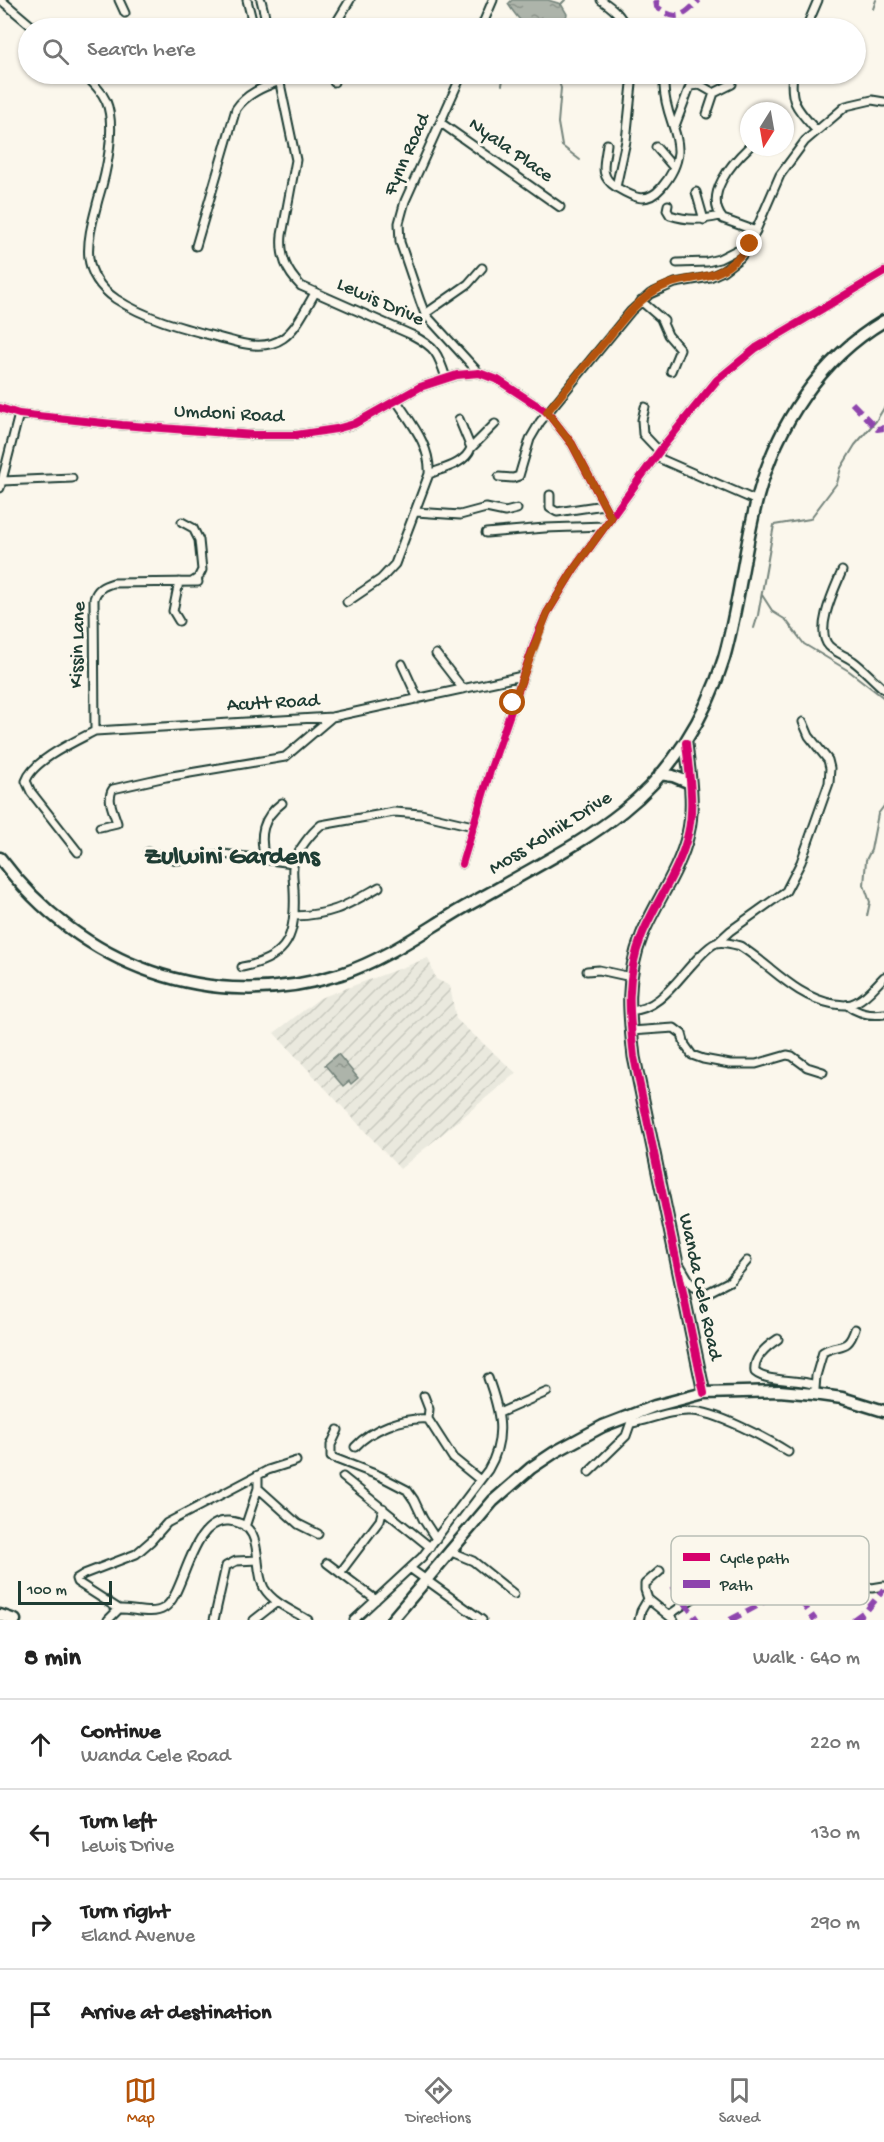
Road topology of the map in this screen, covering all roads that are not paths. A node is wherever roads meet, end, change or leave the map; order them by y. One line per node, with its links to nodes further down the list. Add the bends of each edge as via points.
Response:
1 (1, 0): 10 (street)
2 (118, 0): 9 (street)
3 (247, 0): 11 (street)
4 (261, 0): 12 (street)
5 (350, 0): 13 (street)
6 (493, 0): 14 (street)
7 (602, 0): 15 (street)
8 (818, 0): 16 (street)
9 (125, 13)
10 (22, 18)
11 (252, 18)
12 (266, 18)
13 (339, 18)
14 (485, 18)
15 (622, 18)
16 (810, 18)
17 (94, 84): 48 (street, via 101,91 110,114 109,146 87,248 91,270 114,298 165,322 253,346 283,339 293,330)
18 (269, 84): 24 (street)
19 (281, 84): 48 (street, Lewis Drive, via 296,160 282,254 292,277)
20 (458, 84): 29 (street, Fynn Road)
21 (632, 84): 36 (street)
22 (732, 84): 26 (street)
23 (793, 84): 31 (street, via 796,108)
24 (266, 86): 44 (street, via 236,109)
25 (664, 86): 30 (street, via 665,101)
26 (714, 93): 28 (street); 30 (street, via 700,85 690,86)
27 (884, 102): 31 (street, via 872,100 846,106)
28 (707, 114)
29 (441, 123): 39 (street, Nyala Place); 50 (street, Fynn Road, via 399,223 400,242)
30 (675, 126): 35 (street)
31 (817, 131): 42 (street, via 780,175)
32 (607, 144): 36 (street, via 604,175)
33 (656, 147): 35 (street)
34 (741, 156): 40 (street, via 720,184)
35 (674, 168): 36 (street, via 656,194 647,199)
36 (616, 188)
37 (696, 192): 41 (street)
38 (668, 205): 41 (street, via 670,215)
39 (560, 207)
40 (720, 216): 41 (street); 42 (street)
41 (704, 220)
42 (756, 231): 43 (street)
43 (750, 244): 45 (street, via 719,259); 49 (street, via 723,271 660,288)
44 (196, 246)
45 (677, 263)
46 (482, 268): 50 (street, via 468,284)
47 (884, 272): 65 (street, via 734,364 699,400)
48 (315, 293): 56 (street, Lewis Drive, via 430,344)
49 (641, 301): 51 (street); 60 (street)
50 (425, 314): 55 (street, Fynn Road)
51 (661, 319): 53 (street); 54 (street, via 680,350)
52 (884, 321): 71 (main road, Moss Kolnik Drive, via 854,342 808,390 780,437)
53 (669, 326)
54 (671, 370)
55 (479, 373): 56 (street); 60 (street, via 498,380)
56 (446, 378): 57 (street, Umdoni Road)
57 (396, 400): 61 (street, Umdoni Road, via 354,424 296,435 253,435); 66 (street, via 423,442)
58 (645, 407): 65 (street, via 643,434)
59 (0, 408): 61 (street, Umdoni Road)
60 (547, 412): 67 (street, via 530,439 519,476); 72 (street, via 572,444)
61 (19, 414): 69 (street)
62 (459, 418): 64 (street)
63 (495, 424): 64 (street)
64 (471, 448): 66 (street, via 460,461)
65 (658, 454): 71 (street); 75 (street)
66 (429, 474): 74 (street)
67 (500, 477)
68 (72, 478): 69 (street)
69 (1, 484)
70 (550, 495): 72 (street, via 550,508 557,512)
71 (757, 501): 92 (main road, Moss Kolnik Drive, via 724,658 713,692)
72 (604, 505): 75 (street)
73 (517, 509): 74 (street, via 505,512 486,508 460,515)
74 (416, 512): 81 (street, via 390,570)
75 (611, 518): 77 (street)
76 (182, 522): 80 (street, Kissin Lane, via 193,528 199,540 202,570 195,582)
77 (605, 526): 78 (street); 85 (street, via 547,613)
78 (486, 532)
79 (842, 571): 87 (street, via 827,608 825,640)
80 (179, 582): 82 (street, via 173,611); 91 (street, Kissin Lane, via 113,583 96,593)
81 (346, 602)
82 (179, 621)
83 (436, 654): 86 (street)
84 (402, 664): 88 (street)
85 (522, 676): 86 (street, Acutt Road); 96 (street)
86 (463, 689): 88 (street, Acutt Road)
87 (884, 689)
88 (418, 699): 89 (street, Acutt Road)
89 (332, 717): 91 (street, Acutt Road); 97 (street, via 285,757 113,789 110,800 117,823)
90 (803, 722): 108 (street, via 830,768 829,783 801,862 786,891)
91 (95, 730): 99 (street, Acutt Road, via 31,769 26,781)
92 (686, 743): 93 (main road, Moss Kolnik Drive); 94 (main road, Wanda Cele Road)
93 (660, 774): 94 (main road); 106 (main road, Moss Kolnik Drive, via 625,810 595,832 410,940 342,974 297,985 249,990 169,979 108,952)
94 (690, 783): 111 (main road, Wanda Cele Road, via 693,811 688,836 642,934)
95 (282, 802): 102 (street, via 272,810 261,834)
96 (473, 826): 103 (street, via 394,812 327,824 315,830); 104 (street)
97 (100, 827)
98 (0, 847): 106 (main road, Moss Kolnik Drive)
99 (78, 852)
100 (148, 852): 102 (street, via 177,860 215,854)
101 (0, 858): 106 (main road, Moss Kolnik Drive)
102 (265, 860): 103 (street)
103 (293, 863): 107 (street)
104 (462, 864)
105 (379, 887): 107 (street, via 339,910)
106 (43, 905)
107 (295, 916): 109 (street, via 289,936 277,954 259,964)
108 (717, 943): 113 (street, via 740,946 812,998); 114 (street, via 654,1005)
109 (242, 967)
110 (587, 971): 111 (street)
111 (631, 977): 114 (main road, Wanda Cele Road)
112 (884, 977): 113 (street, via 857,1002)
113 (847, 1005): 115 (street, via 857,1012)
114 (628, 1011): 116 (main road, Wanda Cele Road)
115 (884, 1014)
116 (631, 1030): 117 (street, via 674,1028 696,1057 747,1066 792,1056); 118 (main road, Wanda Cele Road)
117 (823, 1072)
118 (677, 1261): 119 (street, via 693,1287 707,1293 730,1281); 125 (main road, Wanda Cele Road)
119 (747, 1261)
120 (855, 1329): 123 (street, via 845,1346 823,1352)
121 (778, 1339): 123 (street, via 761,1354 755,1372 762,1377 795,1380)
122 (488, 1378): 128 (street)
123 (815, 1390): 125 (main road); 127 (main road)
124 (547, 1392): 128 (street)
125 (704, 1393): 129 (main road)
126 (424, 1396): 130 (street)
127 (884, 1411)
128 (499, 1413): 138 (street, via 498,1452)
129 (631, 1418): 133 (street, via 695,1411 756,1433); 135 (street, via 622,1441); 145 (main road, via 580,1437 531,1468 493,1501)
130 (428, 1419): 132 (street, via 400,1422 365,1438); 138 (street, via 453,1458)
131 (338, 1430): 143 (street, via 330,1457 407,1490)
132 (355, 1447)
133 (788, 1452)
134 (296, 1461): 136 (street)
135 (589, 1472)
136 (258, 1475): 139 (street); 159 (street, via 167,1523 136,1554 78,1578 77,1582)
137 (344, 1477): 140 (street)
138 (480, 1480): 143 (street)
139 (258, 1488): 141 (street); 142 (street, via 298,1524)
140 (382, 1508): 144 (street); 150 (street, via 380,1520)
141 (245, 1527): 146 (street, via 255,1541); 159 (street, via 225,1521 209,1529 192,1553 165,1608)
142 (318, 1534)
143 (436, 1539): 144 (street)
144 (430, 1547): 148 (street)
145 (449, 1551): 151 (main road); 154 (street, via 472,1561)
146 (258, 1560): 157 (street, via 263,1586); 164 (street, via 236,1561 226,1566)
147 (327, 1563): 150 (street)
148 (411, 1569): 151 (street); 156 (street)
149 (660, 1571): 155 (street, via 645,1584)
150 (340, 1573): 156 (street)
151 (426, 1579): 168 (main road); 169 (street)
152 (884, 1586): 153 (street)
153 (869, 1588)
154 (514, 1594)
155 (648, 1599): 161 (street); 170 (street)
156 (376, 1600): 167 (street)
157 (277, 1602): 165 (street); 166 (street)
158 (686, 1605): 161 (street)
159 (118, 1609): 163 (street)
160 (0, 1615): 162 (main road)
161 (672, 1617)
162 (15, 1620)
163 (108, 1620)
164 (214, 1620)
165 (254, 1620)
166 (308, 1620)
167 (354, 1620)
168 (392, 1620)
169 (482, 1620)
170 (639, 1620)

